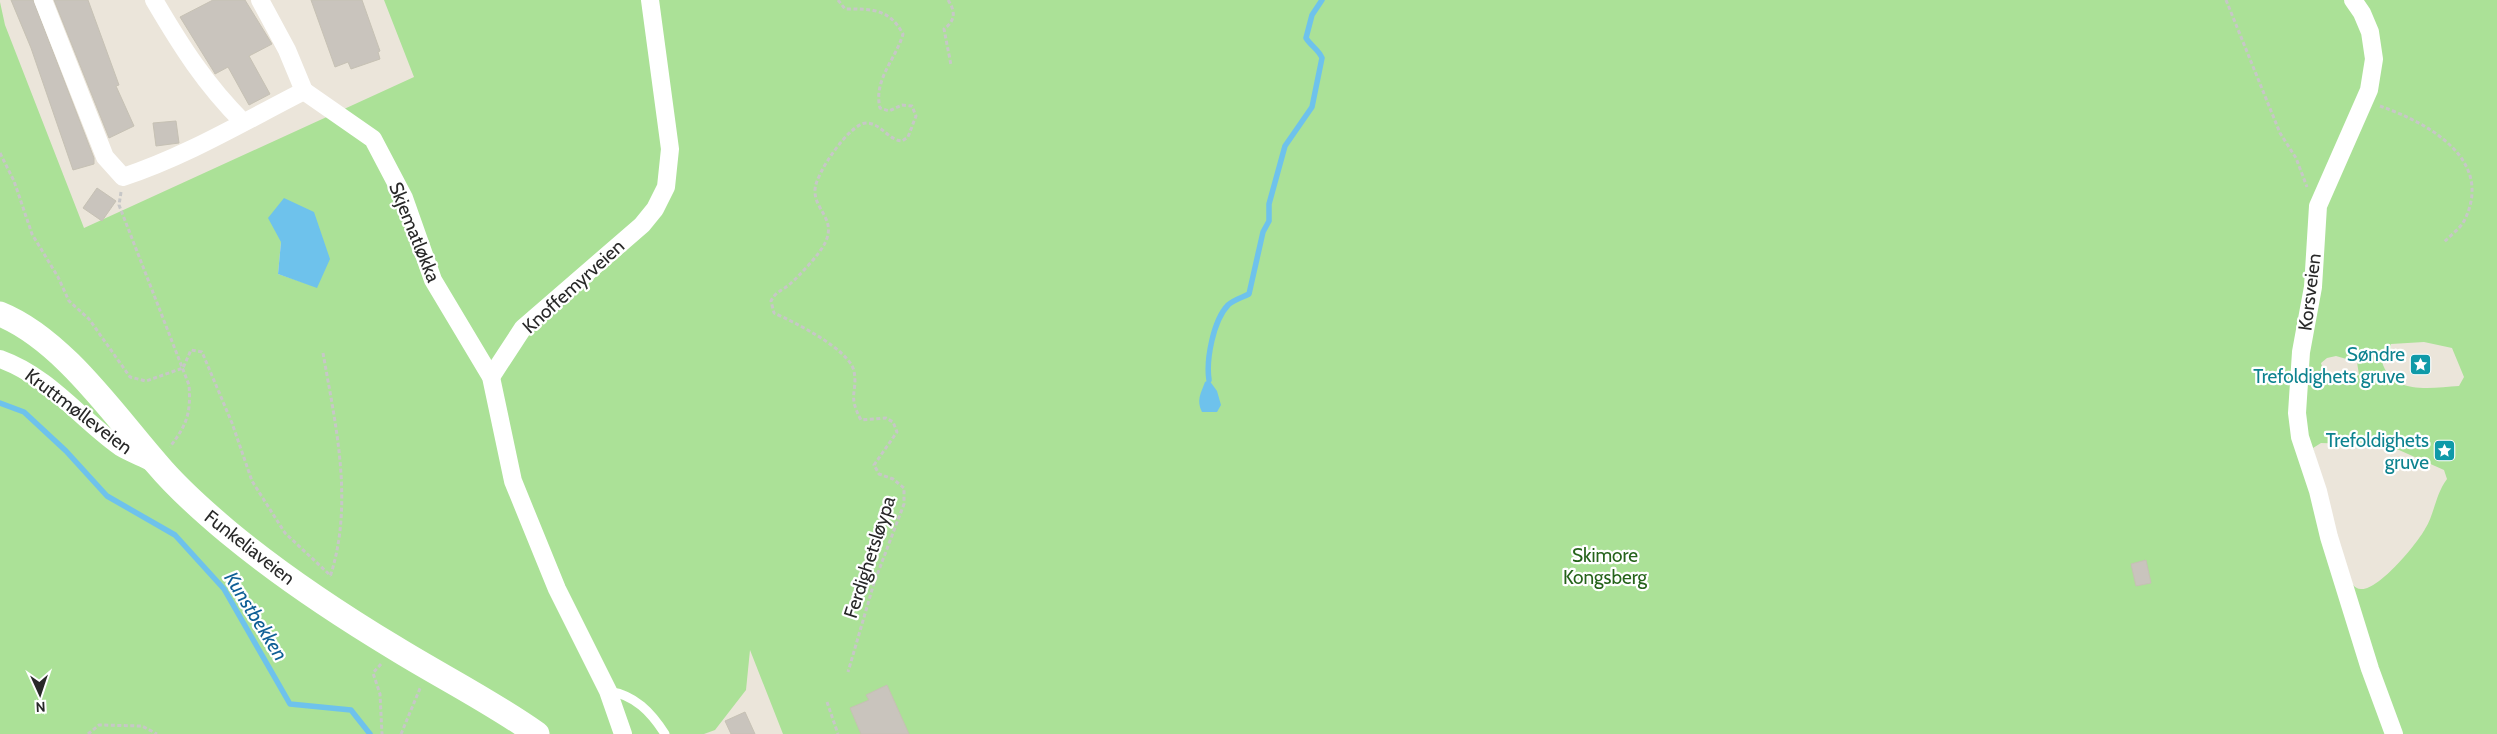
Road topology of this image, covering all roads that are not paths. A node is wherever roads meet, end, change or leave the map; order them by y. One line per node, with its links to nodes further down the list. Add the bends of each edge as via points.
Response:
1 (43, 0): 7 (street, via 105,156 123,177 198,146)
2 (154, 0): 7 (street, via 188,58 216,96)
3 (260, 0): 6 (street, via 287,50)
4 (650, 0): 10 (street, Knoffemyrveien, via 670,149 666,187 642,225 523,328)
5 (2352, 0): 16 (street, Korsveien, via 2370,32 2374,59 2369,90 2318,206 2313,287 2301,352 2298,412 2300,437 2329,536 2370,669)
6 (304, 92): 7 (street); 10 (street, Skjematløkka, via 373,139 404,198 433,280)
7 (242, 122)
8 (0, 314): 11 (street, Funkeliaveien, via 26,329 70,365 118,416)
9 (0, 359): 11 (street, Kruttmølleveien, via 24,369 47,385 121,447)
10 (491, 377): 12 (street, via 513,481 557,589)
11 (157, 465): 13 (street, Funkeliaveien, via 227,532 320,600)
12 (608, 691): 14 (street); 15 (lane, via 624,693 639,703)
13 (537, 734)
14 (623, 734)
15 (665, 734)
16 (2394, 734)

